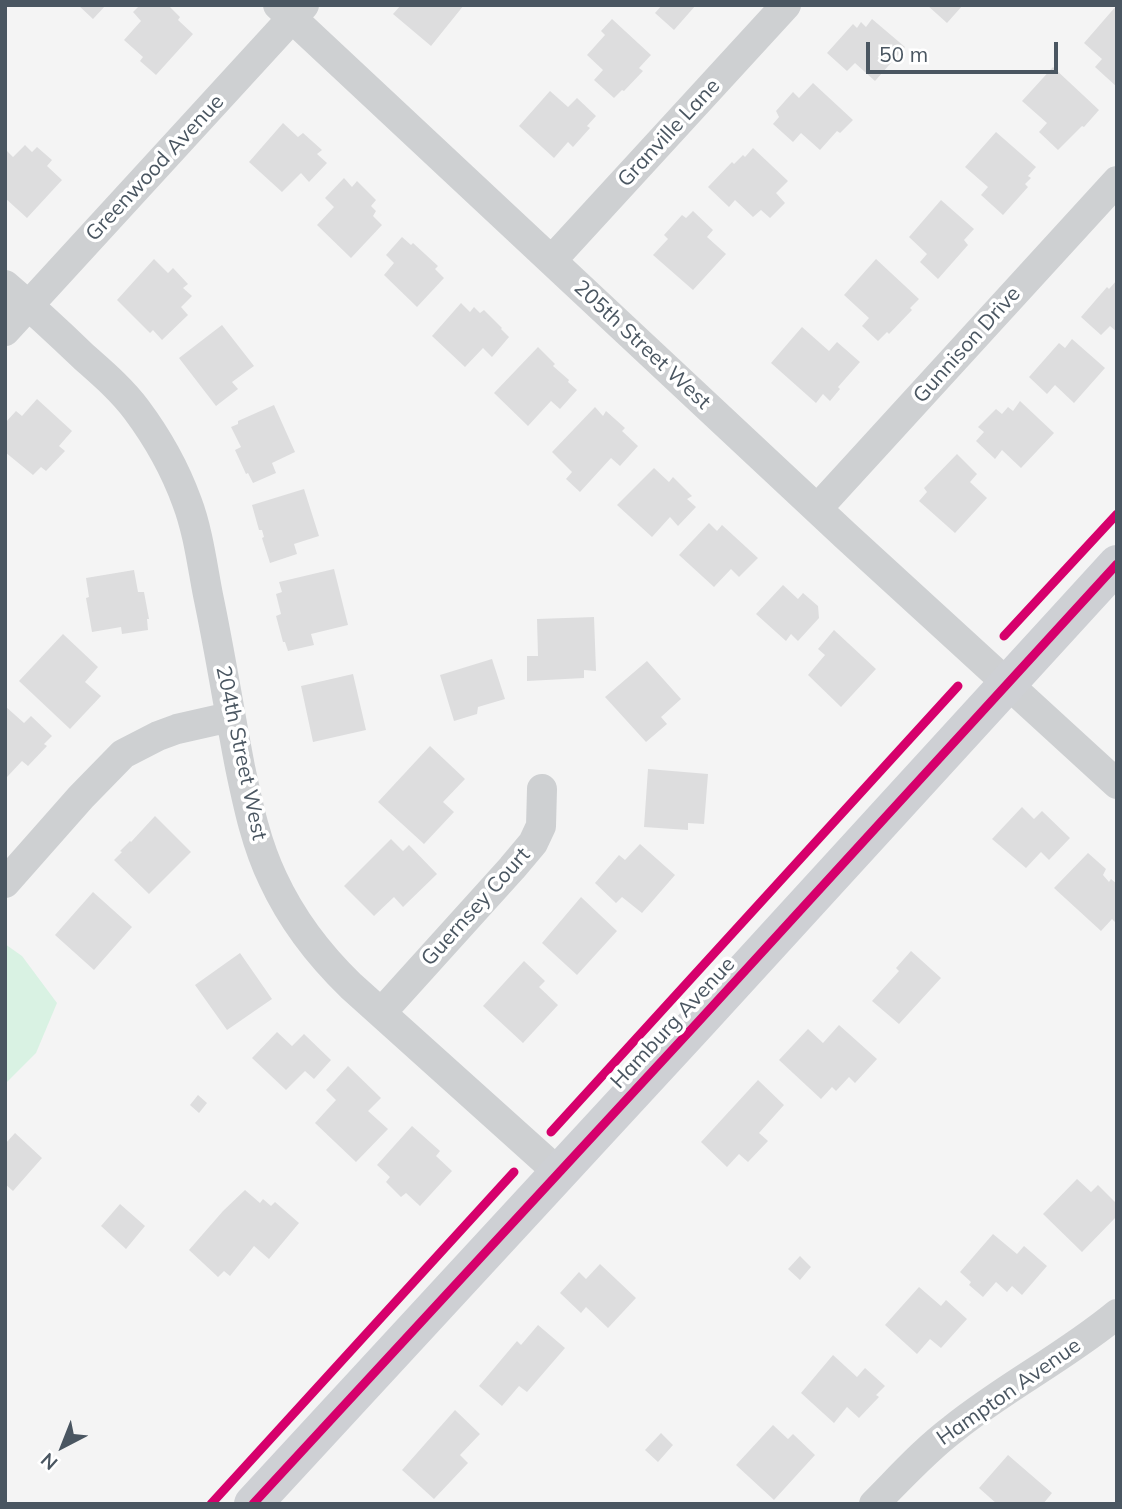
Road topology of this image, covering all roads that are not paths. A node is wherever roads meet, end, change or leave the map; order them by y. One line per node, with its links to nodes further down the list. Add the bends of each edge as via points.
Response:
1 (786, 5): 4 (street, Granville Lane)
2 (291, 10): 4 (street, 205th Street West); 6 (street, Greenwood Avenue)
3 (1117, 181): 8 (street, Gunnison Drive)
4 (552, 260): 8 (street, 205th Street West)
5 (5, 285): 6 (street, 204th Street West)
6 (29, 306): 7 (street, Greenwood Avenue); 11 (street, 204th Street West, via 119,389 165,454 194,523)
7 (5, 331)
8 (817, 509): 10 (street, 205th Street West)
9 (1117, 564): 10 (street, Hamburg Avenue)
10 (1007, 684): 12 (street, 205th Street West); 16 (street, Hamburg Avenue)
11 (230, 717): 14 (street, via 177,729 123,754); 15 (street, 204th Street West, via 250,814 273,879 313,945)
12 (1117, 784)
13 (542, 789): 15 (street, Guernsey Court, via 541,827 533,842)
14 (5, 883)
15 (381, 1013): 16 (street, 204th Street West)
16 (559, 1173): 18 (street, Hamburg Avenue)
17 (1117, 1314): 19 (street, Hampton Avenue, via 952,1429)
18 (253, 1504)
19 (874, 1504)

